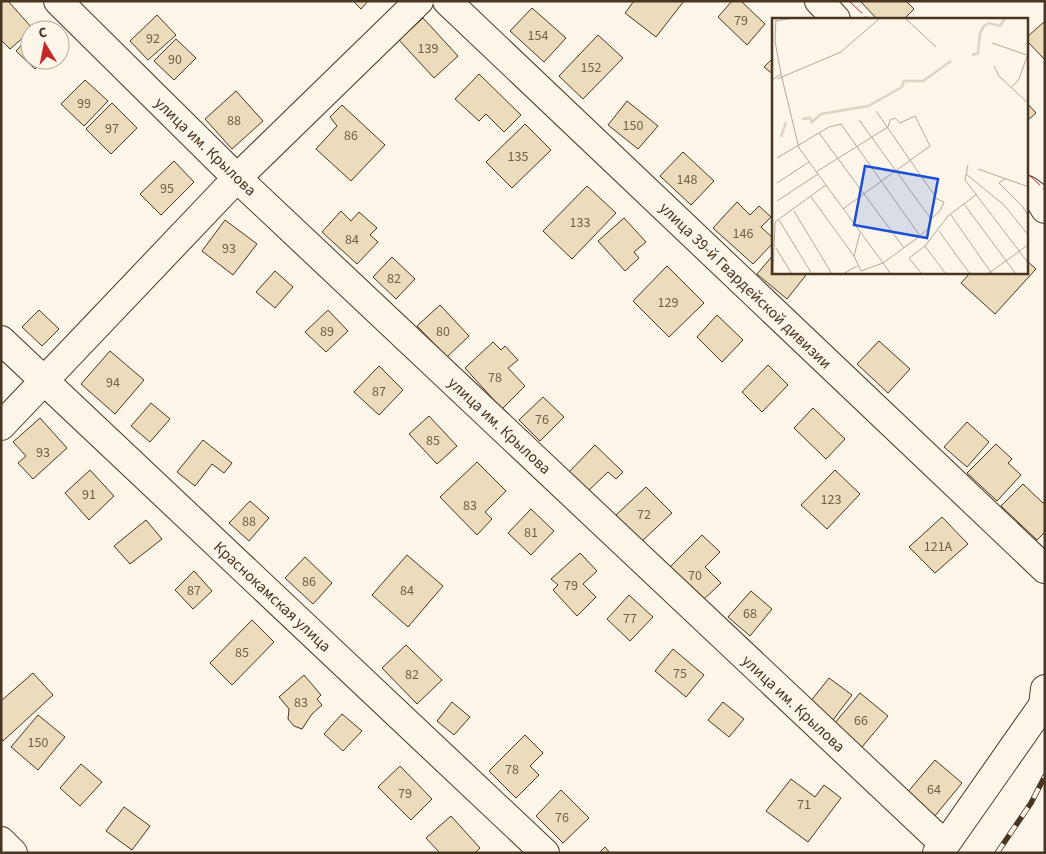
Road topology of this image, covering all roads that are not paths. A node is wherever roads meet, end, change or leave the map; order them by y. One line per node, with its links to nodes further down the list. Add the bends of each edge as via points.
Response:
1 (58, 1): 6 (street, улица им. Крылова)
2 (419, 1): 6 (street)
3 (447, 1): 12 (street, улица 39-й Гвардейской дивизии)
4 (819, 1): 5 (street)
5 (835, 18)
6 (237, 178): 10 (street); 15 (street, улица им. Крылова)
7 (1028, 191): 8 (street)
8 (1045, 209)
9 (1, 340): 10 (street, Краснокамская улица)
10 (44, 380): 11 (street); 17 (street, Краснокамская улица)
11 (1, 426)
12 (1045, 569)
13 (1045, 688): 15 (street, via 1043,706)
14 (1, 841): 16 (street)
15 (941, 849)
16 (13, 853)
17 (545, 853)

